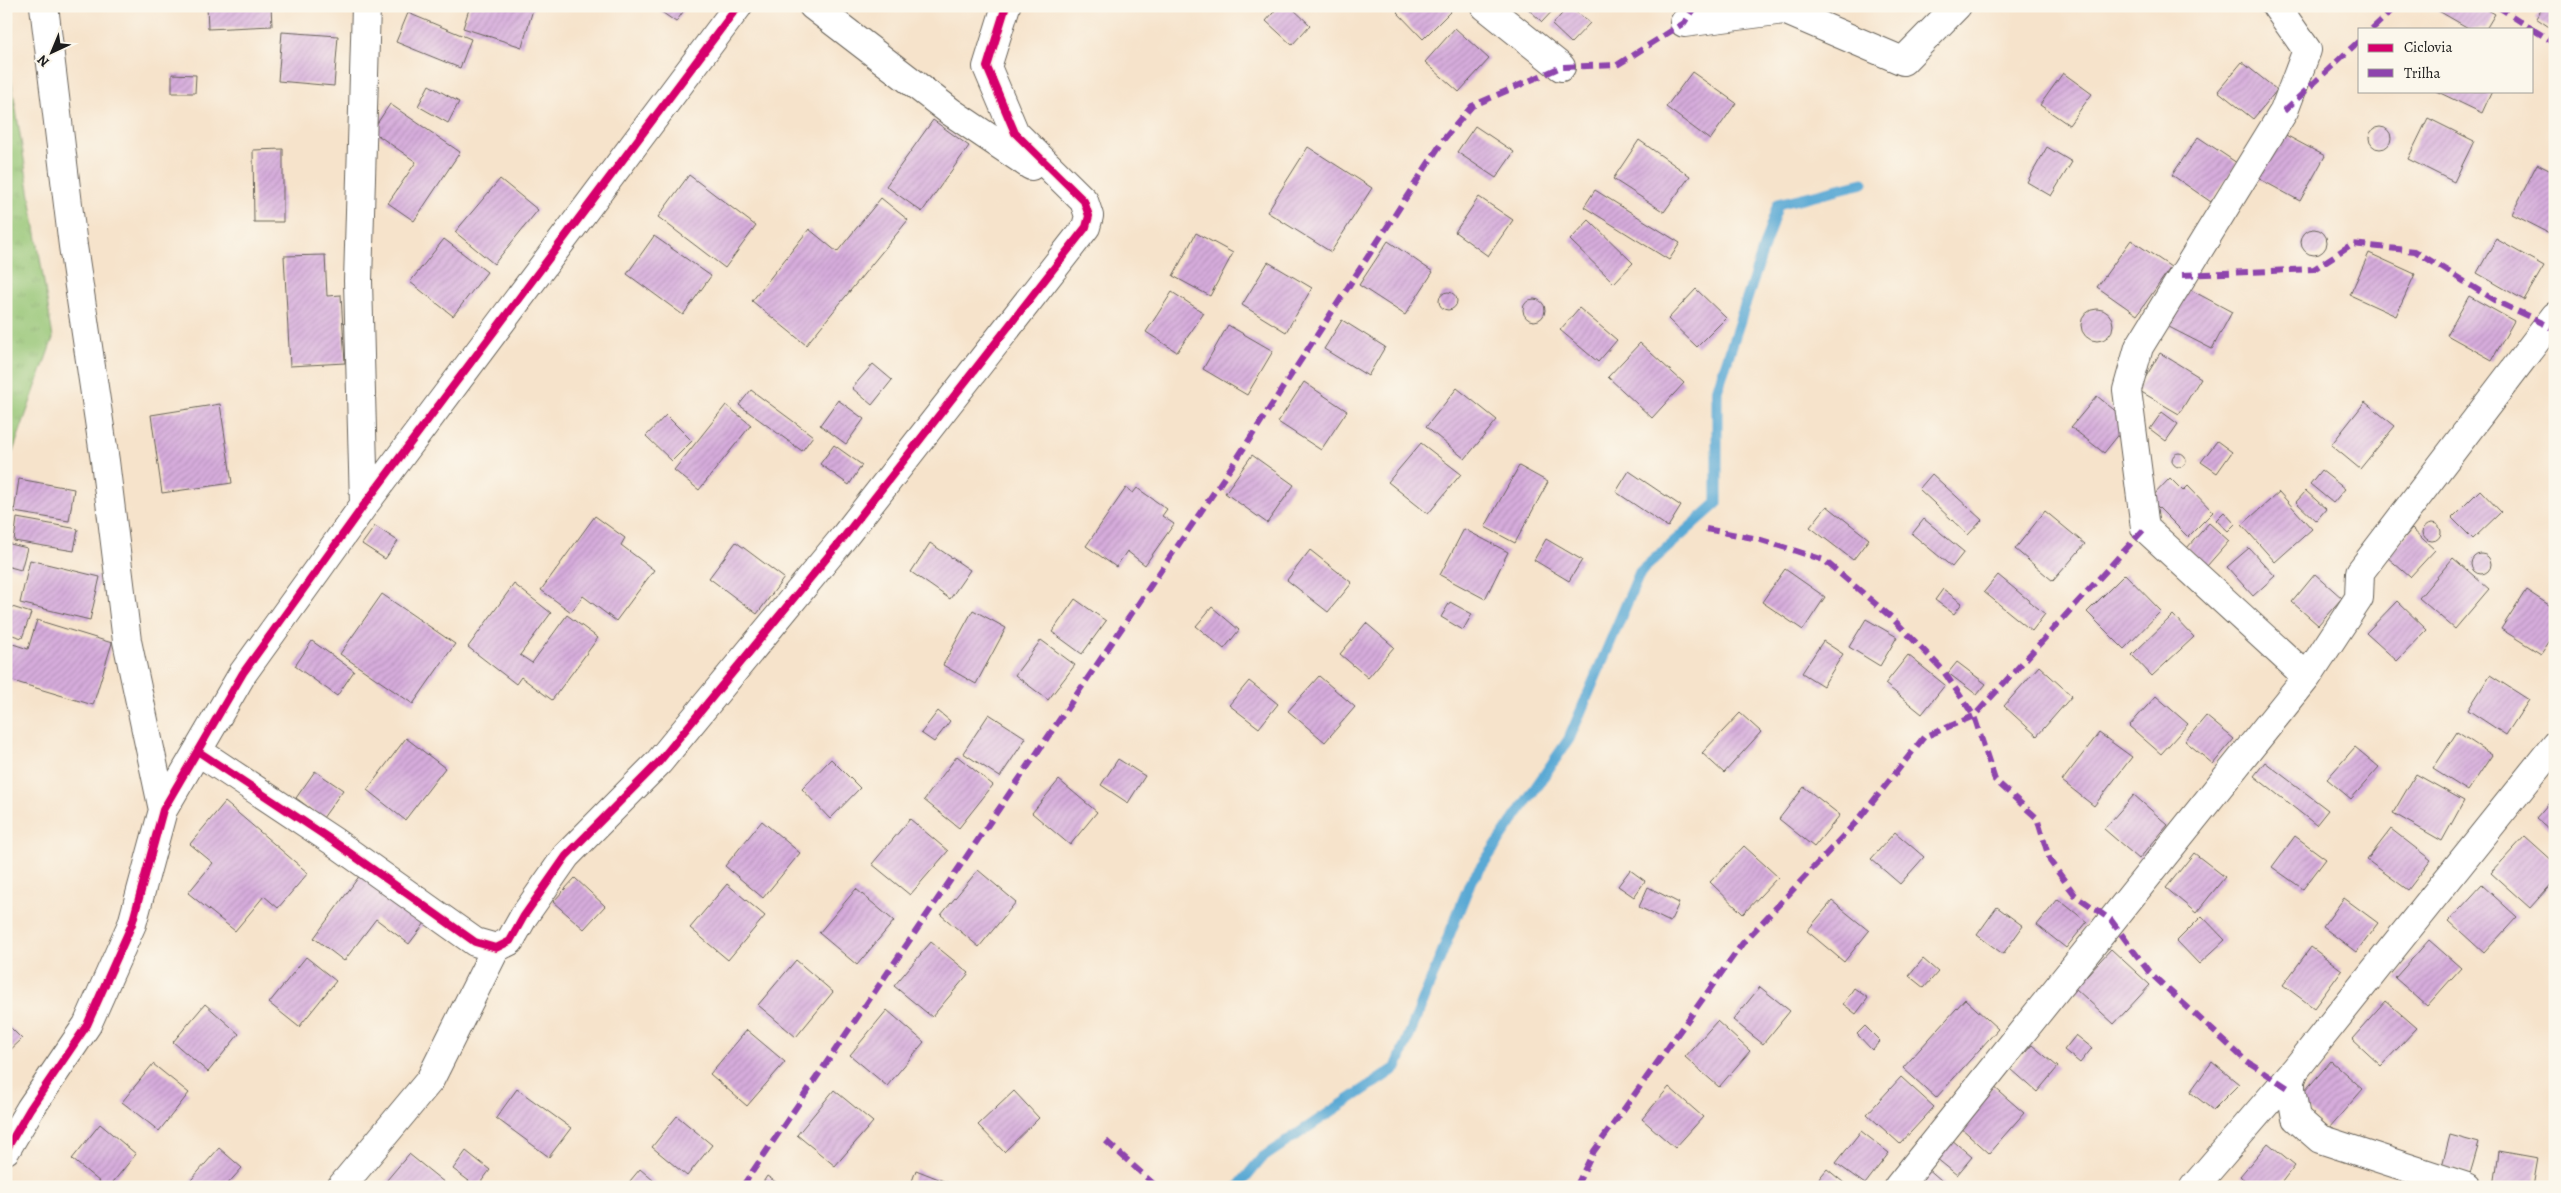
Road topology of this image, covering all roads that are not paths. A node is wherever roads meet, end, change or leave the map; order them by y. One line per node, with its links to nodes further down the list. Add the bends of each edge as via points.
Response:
1 (44, 6): 17 (street, via 126,641)
2 (366, 6): 13 (street, via 358,281)
3 (738, 6): 13 (street)
4 (813, 6): 11 (street, via 951,112)
5 (1006, 6): 11 (street, via 987,67 1015,133)
6 (1485, 6): 10 (street)
7 (1957, 6): 9 (street, via 1903,62 1784,10)
8 (2276, 6): 14 (street, via 2307,50 2284,111 2138,347 2127,390 2145,528)
9 (1684, 23)
10 (1561, 67)
11 (1084, 201): 18 (street, via 1089,216 1086,227 850,530 659,762 566,856 510,941)
12 (2555, 316): 14 (street, via 2360,572 2359,598)
13 (364, 505): 16 (street, via 243,673)
14 (2307, 677): 22 (street)
15 (2555, 745): 19 (street)
16 (199, 752): 17 (street); 18 (street, via 333,841 475,942)
17 (164, 810): 20 (street, via 132,924 87,1025)
18 (496, 948): 21 (street, via 430,1080)
19 (2295, 1070): 23 (street); 24 (street, via 2291,1090 2296,1118 2320,1139)
20 (6, 1150)
21 (340, 1187)
22 (1898, 1187)
23 (2194, 1187)
24 (2467, 1187)

